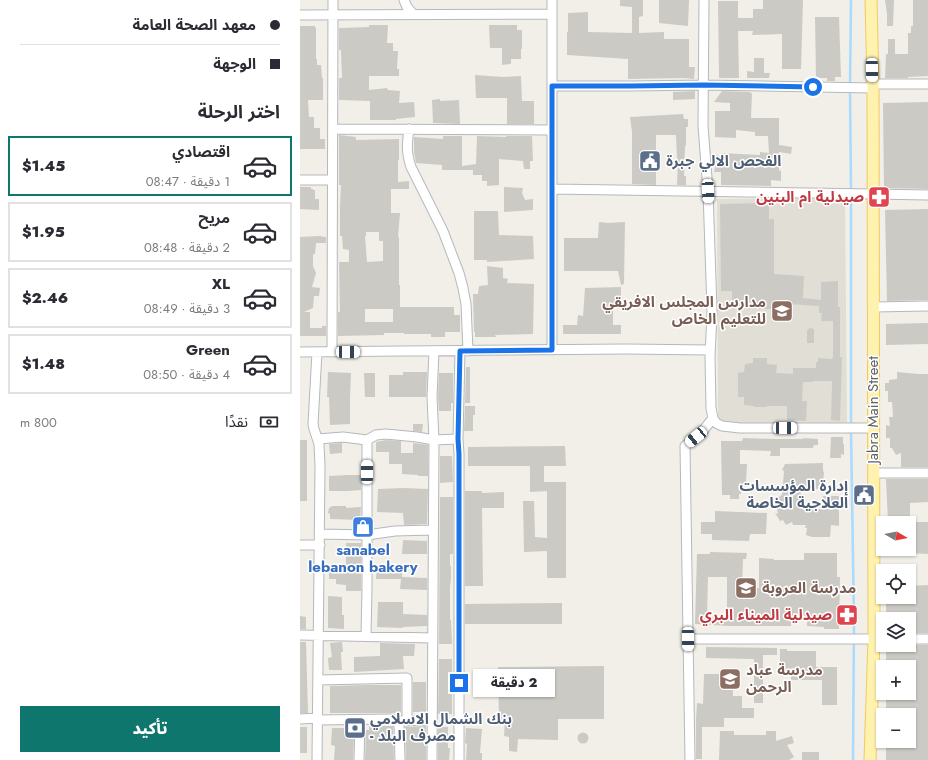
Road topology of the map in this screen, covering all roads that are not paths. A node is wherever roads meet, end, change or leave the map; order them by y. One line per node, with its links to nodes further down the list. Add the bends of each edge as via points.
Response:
1 (333, 0): 9 (street)
2 (404, 0): 6 (street)
3 (552, 0): 7 (street)
4 (704, 0): 11 (street)
5 (872, 0): 13 (main road, Jabra Main Street)
6 (413, 14): 7 (street); 9 (street)
7 (552, 14): 12 (street)
8 (300, 15): 9 (street)
9 (332, 15): 14 (street)
10 (928, 84): 13 (street)
11 (704, 85): 12 (street); 13 (street); 20 (street, via 703,126)
12 (552, 86): 16 (street)
13 (873, 86): 21 (main road, Jabra Main Street)
14 (333, 129): 15 (street); 18 (street)
15 (409, 129): 16 (street); 28 (street, via 409,162 442,231 463,288 466,304)
16 (552, 130): 19 (street)
17 (300, 180): 18 (street)
18 (332, 180): 31 (street)
19 (552, 189): 20 (street); 25 (street)
20 (708, 191): 21 (street); 26 (street, via 712,306)
21 (873, 194): 22 (street); 24 (main road, Jabra Main Street)
22 (928, 195)
23 (928, 306): 24 (street)
24 (873, 308): 33 (main road, Jabra Main Street)
25 (552, 350): 26 (street); 28 (street)
26 (710, 350): 32 (street)
27 (434, 351): 28 (street); 31 (street); 37 (street)
28 (464, 351): 35 (street)
29 (300, 352): 30 (street)
30 (317, 352): 31 (street); 34 (street, via 313,424)
31 (332, 352)
32 (713, 418): 33 (street, via 722,426 740,428); 50 (street, via 702,432 685,446)
33 (873, 428): 38 (main road, Jabra Main Street)
34 (318, 439): 36 (street, via 343,437); 41 (street)
35 (458, 439): 37 (street); 66 (street)
36 (367, 440): 37 (street, via 376,435 386,434); 42 (street)
37 (434, 440): 40 (street)
38 (873, 473): 39 (street); 45 (main road, Jabra Main Street)
39 (928, 473)
40 (433, 530): 42 (street); 49 (street)
41 (320, 534): 42 (street); 44 (street)
42 (367, 535): 48 (street)
43 (300, 545): 44 (street)
44 (320, 545): 47 (street)
45 (877, 612)
46 (300, 635): 47 (street)
47 (319, 636): 48 (street); 55 (street)
48 (366, 636): 49 (street)
49 (433, 638): 60 (street)
50 (688, 639): 51 (street); 67 (street)
51 (876, 639)
52 (916, 639): 53 (street)
53 (928, 639)
54 (877, 652): 68 (main road, Jabra Main Street)
55 (318, 680): 57 (street); 59 (street, via 407,678)
56 (300, 719): 57 (street)
57 (318, 719): 58 (street); 62 (street)
58 (360, 720): 61 (street); 63 (street)
59 (407, 720): 60 (street); 61 (street)
60 (432, 720): 65 (street)
61 (396, 721): 64 (street, via 399,726)
62 (317, 760)
63 (359, 760)
64 (400, 760)
65 (432, 760)
66 (459, 760)
67 (690, 760)
68 (870, 760)

